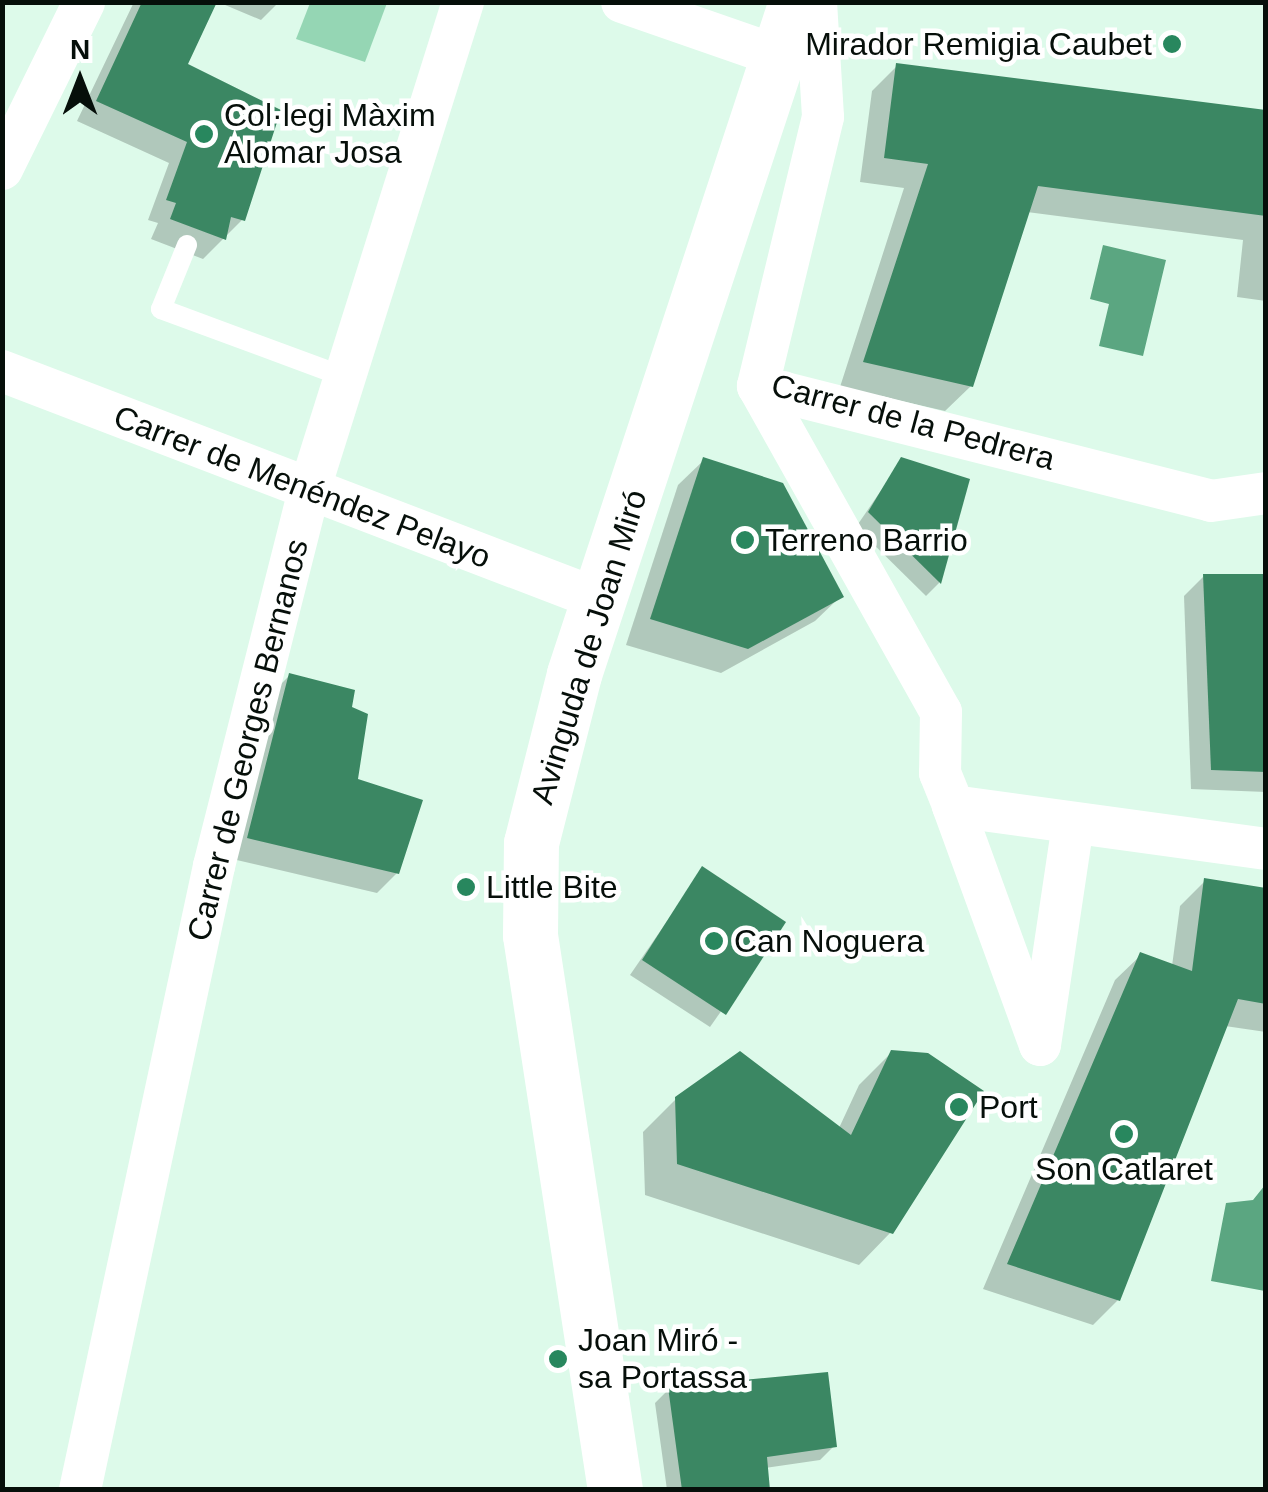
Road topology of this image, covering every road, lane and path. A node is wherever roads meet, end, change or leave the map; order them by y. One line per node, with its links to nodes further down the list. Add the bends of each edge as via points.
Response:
1 (84, 2): 7 (street)
2 (464, 2): 10 (street, Carrer de Georges Bernanos)
3 (622, 2): 6 (street)
4 (796, 2): 6 (street, Avinguda de Joan Miró)
5 (816, 2): 11 (street, Carrer de la Pedrera, via 823,116)
6 (778, 56): 14 (street, Avinguda de Joan Miró)
7 (2, 169)
8 (188, 245): 10 (lane, via 161,309)
9 (2, 371): 12 (street, Carrer de Menéndez Pelayo)
10 (345, 377): 12 (street, Carrer de Georges Bernanos)
11 (758, 386): 13 (street, Carrer de la Pedrera, via 1210,501); 15 (street, via 941,712 940,773)
12 (309, 491): 14 (street, Carrer de Menéndez Pelayo); 18 (street, Carrer de Georges Bernanos, via 214,866)
13 (1266, 493)
14 (602, 601): 19 (street, Avinguda de Joan Miró, via 548,766 531,843 530,934)
15 (953, 806): 16 (street); 16 (street, via 1040,1045)
16 (1073, 824): 17 (street)
17 (1266, 849)
18 (80, 1490)
19 (615, 1490)

